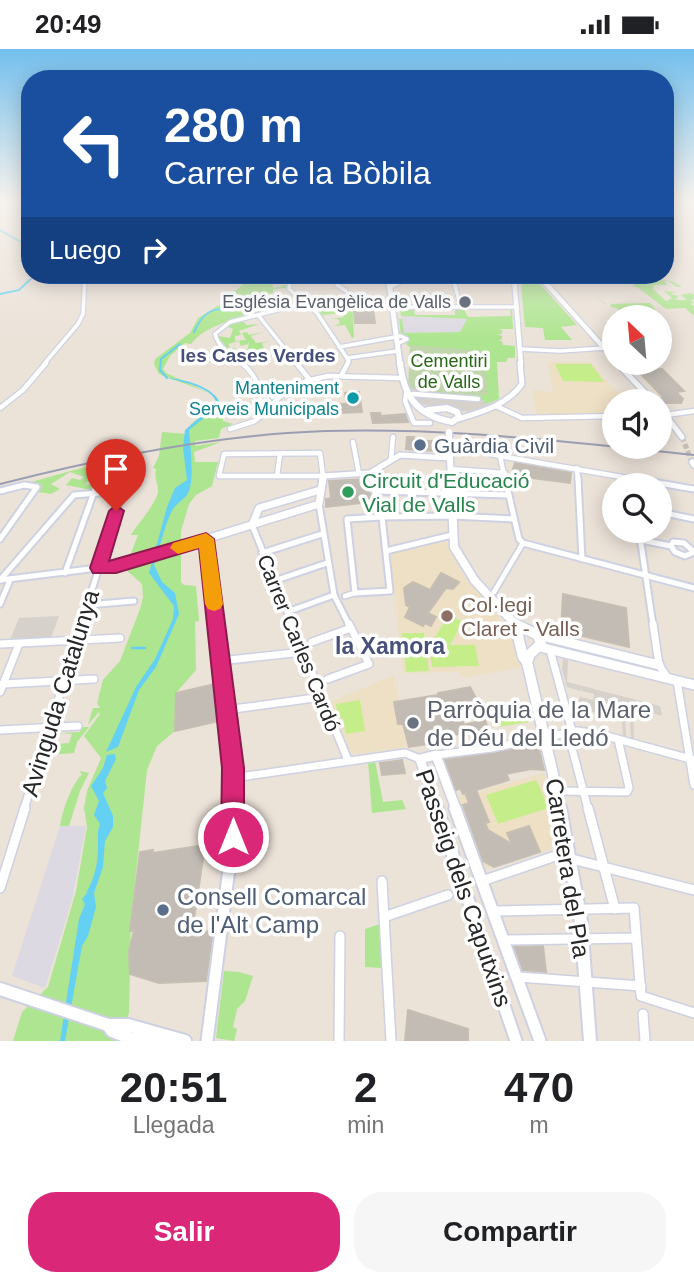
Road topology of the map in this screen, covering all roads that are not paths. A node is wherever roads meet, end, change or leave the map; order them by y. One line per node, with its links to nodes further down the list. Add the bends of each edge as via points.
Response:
1 (85, 284): 31 (street, via 78,324 23,390)
2 (290, 284): 9 (street, via 289,289)
3 (337, 284): 8 (street)
4 (389, 284): 10 (main road)
5 (455, 284): 11 (street)
6 (517, 284): 12 (street)
7 (544, 284): 15 (street)
8 (346, 291)
9 (305, 303): 13 (street); 16 (street)
10 (393, 307): 11 (street); 14 (main road)
11 (461, 307): 12 (street)
12 (517, 307): 18 (street)
13 (257, 315): 23 (street); 28 (street, via 222,326 215,337 251,370)
14 (397, 344): 16 (street); 19 (street); 22 (main road)
15 (602, 345)
16 (340, 347): 19 (street)
17 (602, 348): 18 (street)
18 (521, 349): 30 (street, via 522,384)
19 (348, 360): 20 (street)
20 (342, 375): 22 (street); 23 (street)
21 (629, 375): 24 (street)
22 (401, 378): 26 (main road)
23 (310, 380): 25 (street)
24 (642, 389)
25 (285, 392): 29 (street)
26 (409, 394): 36 (street); 36 (main road, via 416,405); 37 (street, via 405,401 414,423)
27 (478, 399): 36 (street)
28 (264, 401): 29 (street); 29 (street); 35 (street)
29 (274, 401): 35 (street)
30 (496, 406): 34 (street, via 522,418); 36 (street)
31 (0, 408)
32 (694, 411): 33 (street)
33 (672, 413)
34 (602, 416)
35 (260, 418): 39 (street)
36 (448, 418): 45 (street); 47 (main road)
37 (430, 423)
38 (672, 424): 41 (street)
39 (230, 429)
40 (393, 437): 48 (street)
41 (682, 437)
42 (354, 442): 55 (street)
43 (223, 454): 44 (street); 56 (street, via 219,476)
44 (279, 454): 56 (street); 57 (street, via 320,452)
45 (500, 456): 49 (street); 53 (street)
46 (133, 458): 62 (street, Avinguda Catalunya)
47 (449, 458): 48 (street, via 400,455); 50 (main road)
48 (391, 459): 52 (street)
49 (577, 468): 54 (street); 86 (street)
50 (450, 469): 53 (street); 65 (main road)
51 (102, 470): 64 (street)
52 (370, 473): 55 (street); 63 (street)
53 (505, 473): 66 (street)
54 (604, 473)
55 (359, 474): 57 (street)
56 (277, 476): 57 (street)
57 (323, 476): 60 (street)
58 (672, 485): 59 (street)
59 (694, 489)
60 (320, 490): 68 (street); 74 (street, via 259,508)
61 (0, 491): 77 (street, via 37,487)
62 (122, 491): 64 (street); 89 (street, Avinguda Catalunya)
63 (376, 491): 65 (street); 67 (street)
64 (94, 492): 90 (street); 92 (street, via 79,492)
65 (450, 492): 66 (street); 70 (main road)
66 (509, 495): 72 (street)
67 (377, 501)
68 (318, 504): 74 (street); 75 (street)
69 (672, 514): 73 (street)
70 (451, 515): 71 (street); 72 (street); 76 (main road)
71 (382, 516): 83 (street); 96 (street, via 346,521)
72 (514, 519): 79 (street)
73 (694, 519)
74 (252, 525): 78 (street); 85 (street, Carrer Carles Cardó)
75 (322, 534): 85 (street); 87 (street)
76 (452, 535): 83 (street); 106 (main road, via 459,558)
77 (0, 539)
78 (206, 539): 88 (street); 115 (street)
79 (523, 543): 86 (street); 97 (street)
80 (642, 543): 91 (street)
81 (656, 543): 82 (street)
82 (671, 546): 84 (street, via 681,555); 84 (street, via 679,542)
83 (386, 551): 96 (street, via 390,591)
84 (694, 552)
85 (262, 553): 94 (street, Carrer Carles Cardó)
86 (582, 559): 91 (street)
87 (327, 563): 94 (street); 98 (street)
88 (122, 565): 89 (street)
89 (99, 568): 90 (street); 102 (street, Avinguda Catalunya)
90 (65, 573): 93 (street)
91 (647, 576): 95 (street); 117 (street)
92 (0, 580): 93 (street)
93 (10, 580): 101 (street)
94 (274, 581): 103 (street, Carrer Carles Cardó)
95 (694, 589)
96 (355, 593): 99 (street)
97 (494, 593)
98 (336, 594): 103 (street); 104 (street)
99 (345, 596)
100 (134, 601): 102 (street)
101 (0, 604)
102 (87, 605): 109 (street, Avinguda Catalunya)
103 (287, 612): 114 (street, Carrer Carles Cardó)
104 (351, 628): 110 (street); 118 (street, via 369,663)
105 (538, 635): 106 (main road); 108 (street); 113 (main road)
106 (521, 636): 113 (main road, via 523,647); 116 (main road, Carretera del Pla)
107 (120, 638): 109 (street)
108 (556, 640): 113 (street); 117 (street)
109 (76, 641): 112 (street); 119 (street, Avinguda Catalunya)
110 (312, 642)
111 (0, 644): 112 (street)
112 (19, 644): 122 (street)
113 (545, 649): 116 (main road); 121 (street); 130 (street)
114 (303, 652): 115 (street); 125 (street, Carrer Carles Cardó)
115 (220, 660): 126 (street)
116 (527, 662): 131 (main road, Carretera del Pla)
117 (659, 665): 121 (street)
118 (328, 679)
119 (63, 680): 120 (street); 122 (street); 128 (street, Avinguda Catalunya)
120 (94, 680)
121 (673, 680): 123 (street); 135 (street)
122 (3, 684): 124 (street)
123 (694, 685)
124 (0, 692)
125 (322, 697): 126 (street); 136 (street, Carrer Carles Cardó)
126 (226, 710): 137 (street)
127 (78, 726): 128 (street)
128 (50, 727): 129 (street); 145 (street, Avinguda Catalunya)
129 (0, 730)
130 (570, 732): 131 (street); 132 (street); 140 (street)
131 (545, 739): 133 (street); 139 (main road, Carretera del Pla)
132 (618, 739): 135 (street); 140 (street, via 627,792)
133 (436, 755): 134 (street, Passeig dels Caputxins); 144 (street, Passeig dels Caputxins)
134 (420, 759): 136 (street, via 408,753); 169 (street, Passeig dels Caputxins)
135 (691, 759): 138 (street)
136 (348, 760): 137 (street)
137 (233, 778): 166 (street, via 233,837)
138 (694, 785)
139 (557, 791): 140 (street); 141 (main road, Carretera del Pla)
140 (584, 792): 142 (street)
141 (571, 855): 142 (street); 144 (street); 148 (main road, Carretera del Pla)
142 (603, 866): 146 (street); 149 (street)
143 (383, 881): 151 (street)
144 (482, 881): 150 (street, Passeig dels Caputxins)
145 (0, 888)
146 (694, 890)
147 (448, 895): 151 (street)
148 (579, 909): 149 (street); 150 (street); 153 (main road, Carretera del Pla)
149 (615, 909): 154 (street, via 634,908)
150 (492, 911): 155 (street, Passeig dels Caputxins)
151 (384, 917): 168 (street)
152 (340, 936): 167 (street)
153 (582, 937): 154 (street); 155 (street); 157 (main road, Carretera del Pla)
154 (636, 938): 158 (street)
155 (503, 940): 156 (street, Passeig dels Caputxins)
156 (517, 978): 157 (street); 170 (street, Passeig dels Caputxins)
157 (585, 981): 158 (street); 163 (main road, Carretera del Pla)
158 (641, 986): 160 (street, via 641,996)
159 (1, 992): 162 (main road)
160 (694, 1013)
161 (643, 1014): 171 (street)
162 (140, 1037): 164 (main road); 165 (main road)
163 (591, 1039)
164 (161, 1041)
165 (185, 1041)
166 (207, 1041)
167 (339, 1041)
168 (391, 1041)
169 (516, 1041)
170 (540, 1041)
171 (645, 1041)

